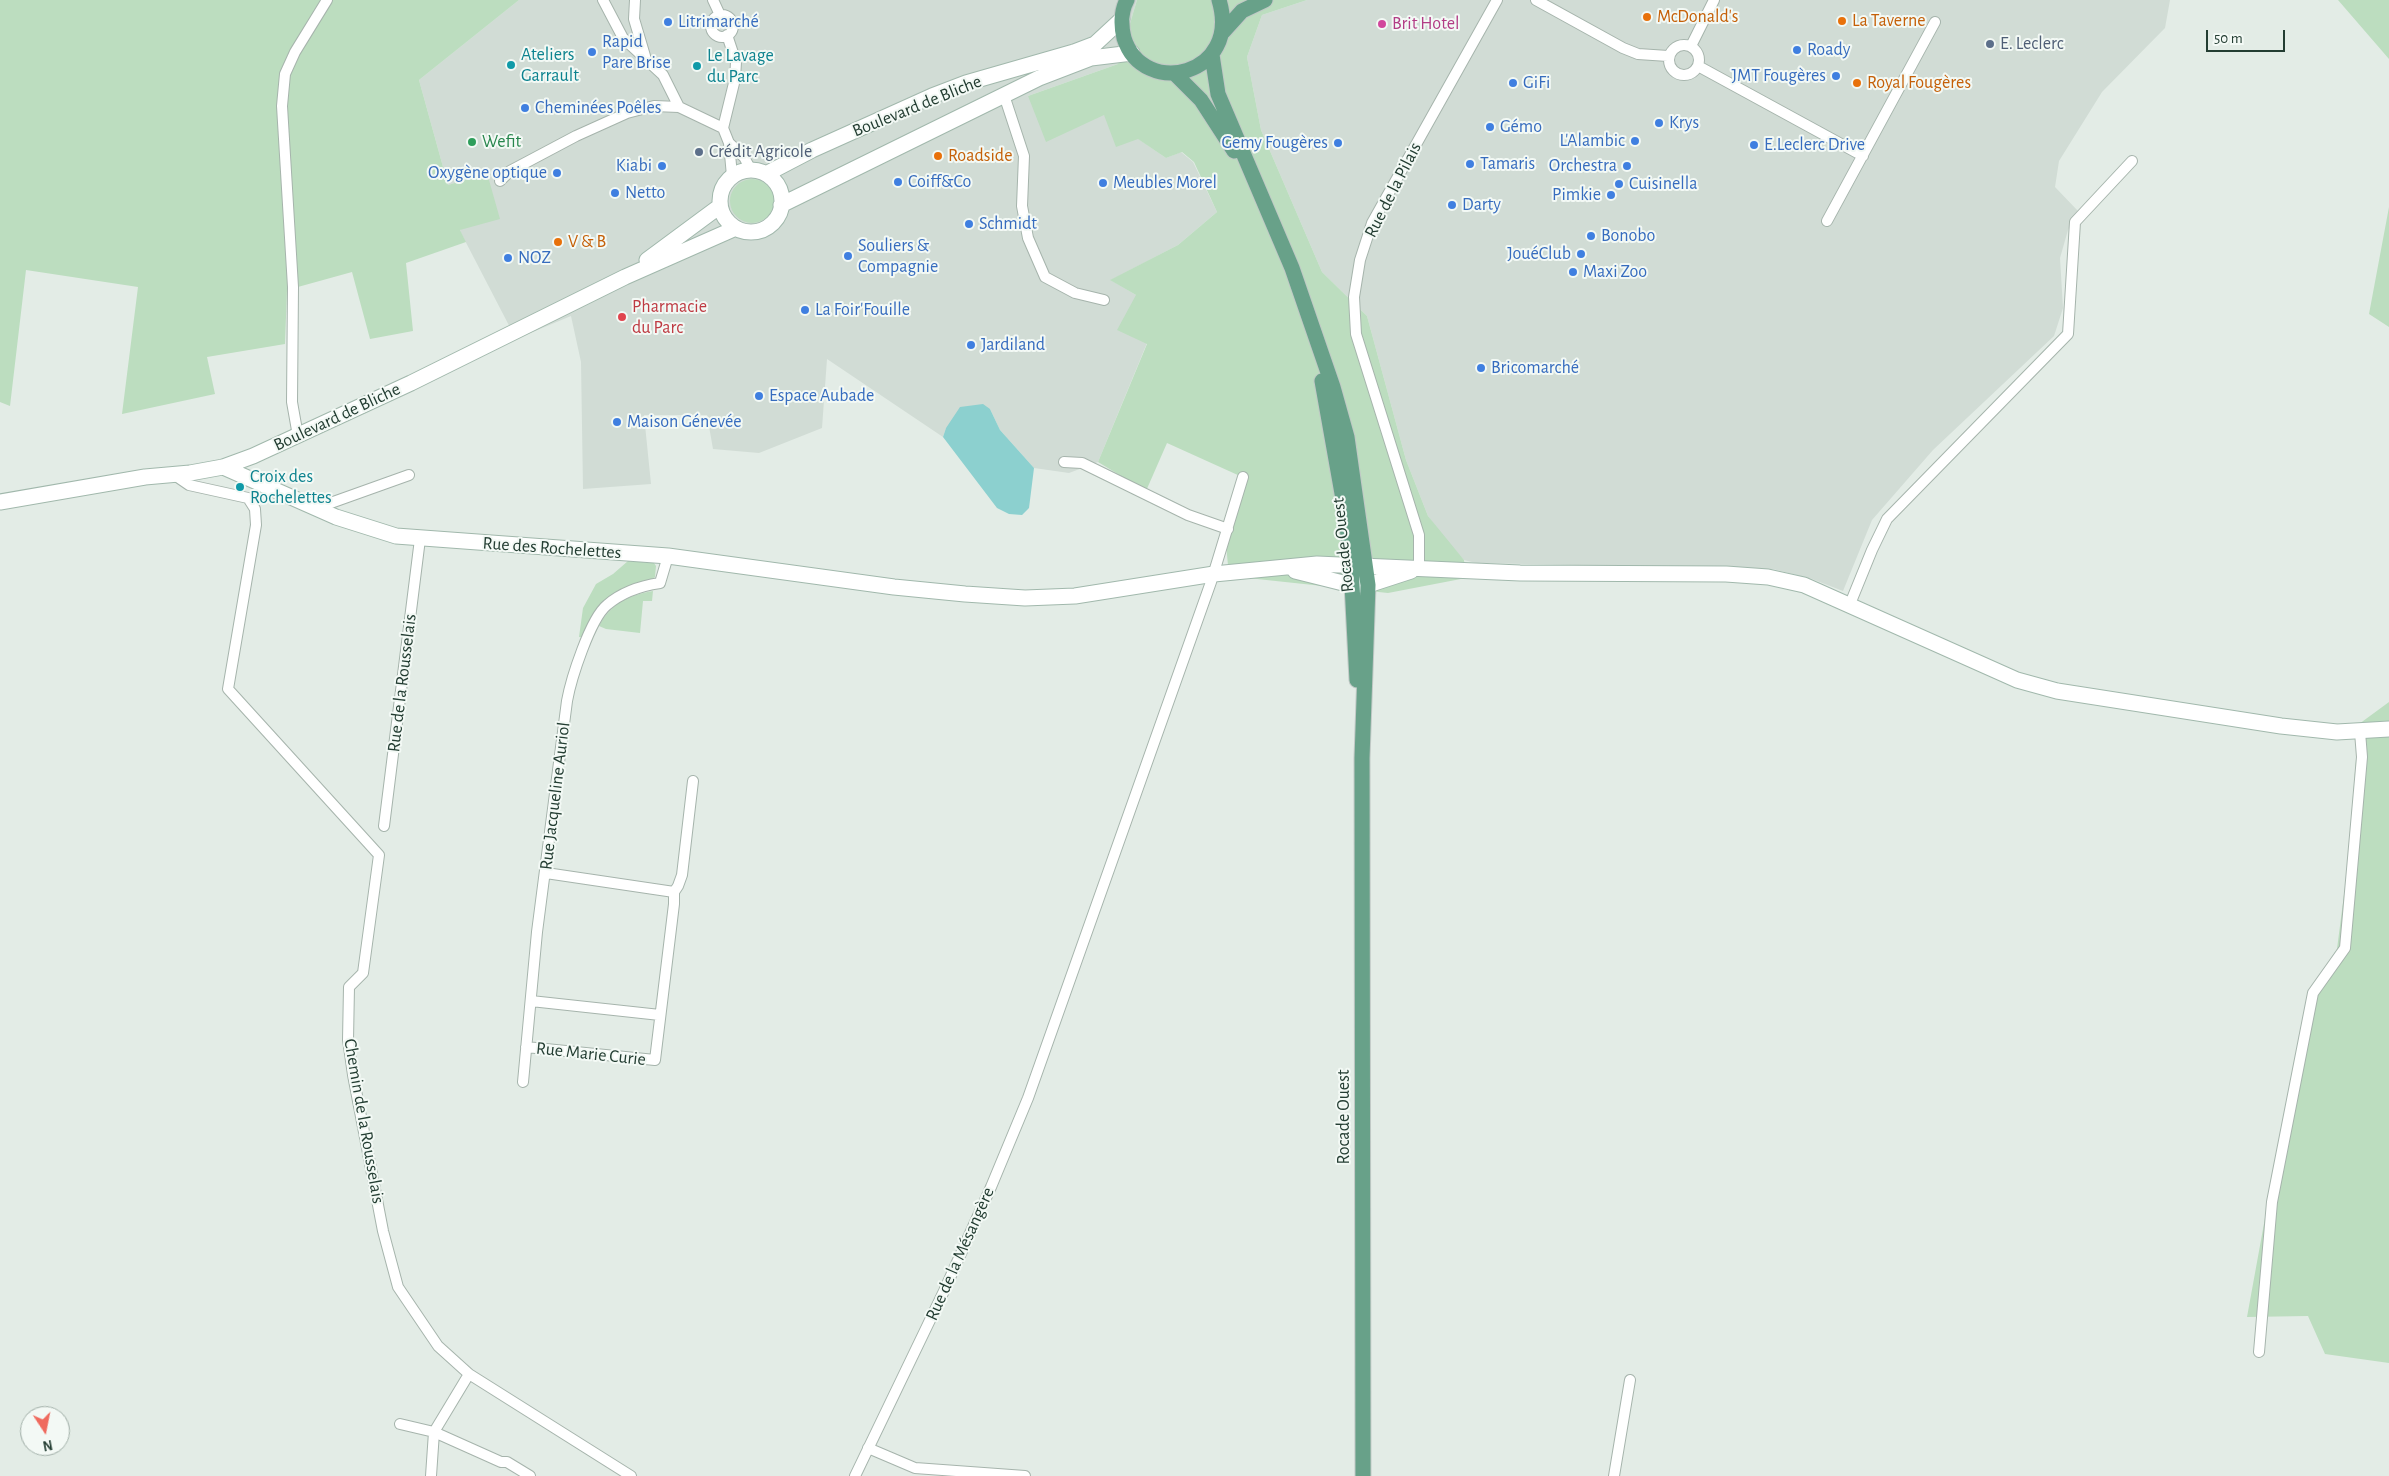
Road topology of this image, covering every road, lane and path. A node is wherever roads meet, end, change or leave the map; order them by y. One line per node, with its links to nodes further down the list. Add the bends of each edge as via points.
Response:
1 (327, 0): 40 (street, via 285,74 282,106 294,286 292,402)
2 (603, 0): 20 (street, via 623,38)
3 (635, 0): 20 (street, via 634,19)
4 (713, 0): 11 (street)
5 (1127, 0): 12 (main road)
6 (1219, 0): 14 (main road, via 1224,15)
7 (1264, 0): 14 (main road, via 1242,11)
8 (1497, 0): 53 (street, Rue de la Pilais, via 1372,222 1360,260 1354,297 1356,334 1418,535)
9 (1536, 0): 19 (street, via 1622,48 1638,54)
10 (1714, 0): 16 (street)
11 (720, 15): 15 (street, via 732,21 732,29); 15 (street, via 713,20 712,30 718,36)
12 (1122, 19): 17 (main road, via 1126,43); 30 (street, Boulevard de Bliche, via 1095,44 932,96)
13 (1935, 22): 27 (street)
14 (1223, 32): 18 (main road)
15 (727, 35): 25 (street, via 736,62)
16 (1691, 46): 19 (street, via 1677,45); 21 (street, via 1698,53)
17 (1132, 53): 22 (main road, via 1158,71); 23 (street, Boulevard de Bliche, via 1110,54 1078,62)
18 (1212, 55): 22 (main road, via 1201,65); 32 (main road, Rocade Ouest, via 1218,94)
19 (1668, 56): 21 (street, via 1669,65 1678,74 1691,73)
20 (645, 57): 24 (street, via 663,75)
21 (1698, 66): 27 (street)
22 (1174, 73): 32 (main road, Rocade Ouest, via 1201,100)
23 (1004, 94): 34 (street, Boulevard de Bliche); 39 (street, via 1024,156 1022,206 1028,238 1045,277 1075,293)
24 (679, 107): 25 (street); 33 (street, via 654,106 628,113 510,171)
25 (723, 128): 26 (street)
26 (729, 144): 29 (street, via 744,157); 31 (street)
27 (1862, 156): 36 (street)
28 (2132, 161): 57 (street, via 2075,222 2068,334 1887,519)
29 (751, 170): 30 (street); 31 (street)
30 (766, 174): 34 (street, via 779,187)
31 (732, 176): 35 (street, via 722,190)
32 (1253, 180): 51 (main road, Rocade Ouest, via 1292,268 1333,387 1347,437)
33 (500, 181)
34 (781, 205): 37 (street, via 779,214 767,227 752,232)
35 (720, 206): 37 (street, via 723,215); 38 (street, Boulevard de Bliche)
36 (1826, 221)
37 (736, 228): 38 (street, Boulevard de Bliche)
38 (625, 277): 40 (street, Boulevard de Bliche)
39 (1104, 300)
40 (298, 436): 42 (street, Boulevard de Bliche)
41 (1064, 462): 48 (street, via 1082,463 1188,515)
42 (222, 467): 43 (street, Boulevard de Bliche); 47 (street, Rue des Rochelettes)
43 (173, 474): 46 (street, Boulevard de Bliche); 70 (street, Chemin de la Rousselais, via 189,485 248,498 255,509 256,525 228,690 380,855 363,973 349,988 348,1040 353,1076 383,1232 398,1287 438,1346)
44 (409, 475): 47 (street, via 325,505)
45 (1243, 477): 48 (street, Rue de la Mésangère)
46 (0, 502)
47 (321, 510): 49 (street, Rue des Rochelettes, via 377,532)
48 (1228, 529): 54 (street, Rue de la Mésangère)
49 (420, 539): 50 (street, Rue des Rochelettes); 62 (street, Rue de la Rousselais)
50 (668, 556): 54 (street, Rue des Rochelettes, via 894,587 1025,598 1075,596); 63 (street, Rue Jacqueline Auriol, via 660,583 625,592 605,606 573,670 566,701)
51 (1363, 565): 52 (street, Rue des Rochelettes, via 1317,564); 53 (street, Rue des Rochelettes); 55 (main road, Rocade Ouest); 56 (main road, Rocade Ouest)
52 (1279, 568): 54 (street, Rue des Rochelettes); 56 (street)
53 (1419, 569): 55 (street); 57 (street, Rue des Rochelettes, via 1768,577 1804,585)
54 (1214, 574): 74 (street, Rue de la Mésangère, via 1054,1027 991,1187)
55 (1370, 584): 56 (street); 60 (main road, Rocade Ouest)
56 (1351, 586): 60 (main road, Rocade Ouest)
57 (1850, 604): 59 (street, Rue des Rochelettes, via 2016,680 2057,691 2281,726)
58 (2389, 729): 59 (street, Rue des Rochelettes)
59 (2360, 732): 69 (street, via 2362,757 2345,948 2313,993 2272,1202)
60 (1362, 758): 80 (main road, Rocade Ouest)
61 (692, 782): 64 (street, via 682,875)
62 (384, 826)
63 (546, 873): 64 (street); 65 (street, Rue Jacqueline Auriol)
64 (674, 892): 66 (street)
65 (531, 1001): 66 (street); 67 (street, Rue Jacqueline Auriol)
66 (660, 1016): 67 (street, Rue Marie Curie, via 656,1060)
67 (526, 1047): 68 (street, Rue Jacqueline Auriol)
68 (523, 1082)
69 (2259, 1352)
70 (469, 1374): 73 (street); 77 (street, Chemin de la Rousselais)
71 (1630, 1380): 81 (street)
72 (400, 1424): 73 (street)
73 (434, 1432): 75 (street); 76 (street, via 507,1462)
74 (868, 1448): 78 (street, Rue de la Mésangère); 79 (street, via 915,1468)
75 (431, 1476)
76 (530, 1476)
77 (631, 1476)
78 (855, 1476)
79 (1025, 1476)
80 (1363, 1476)
81 (1614, 1476)

